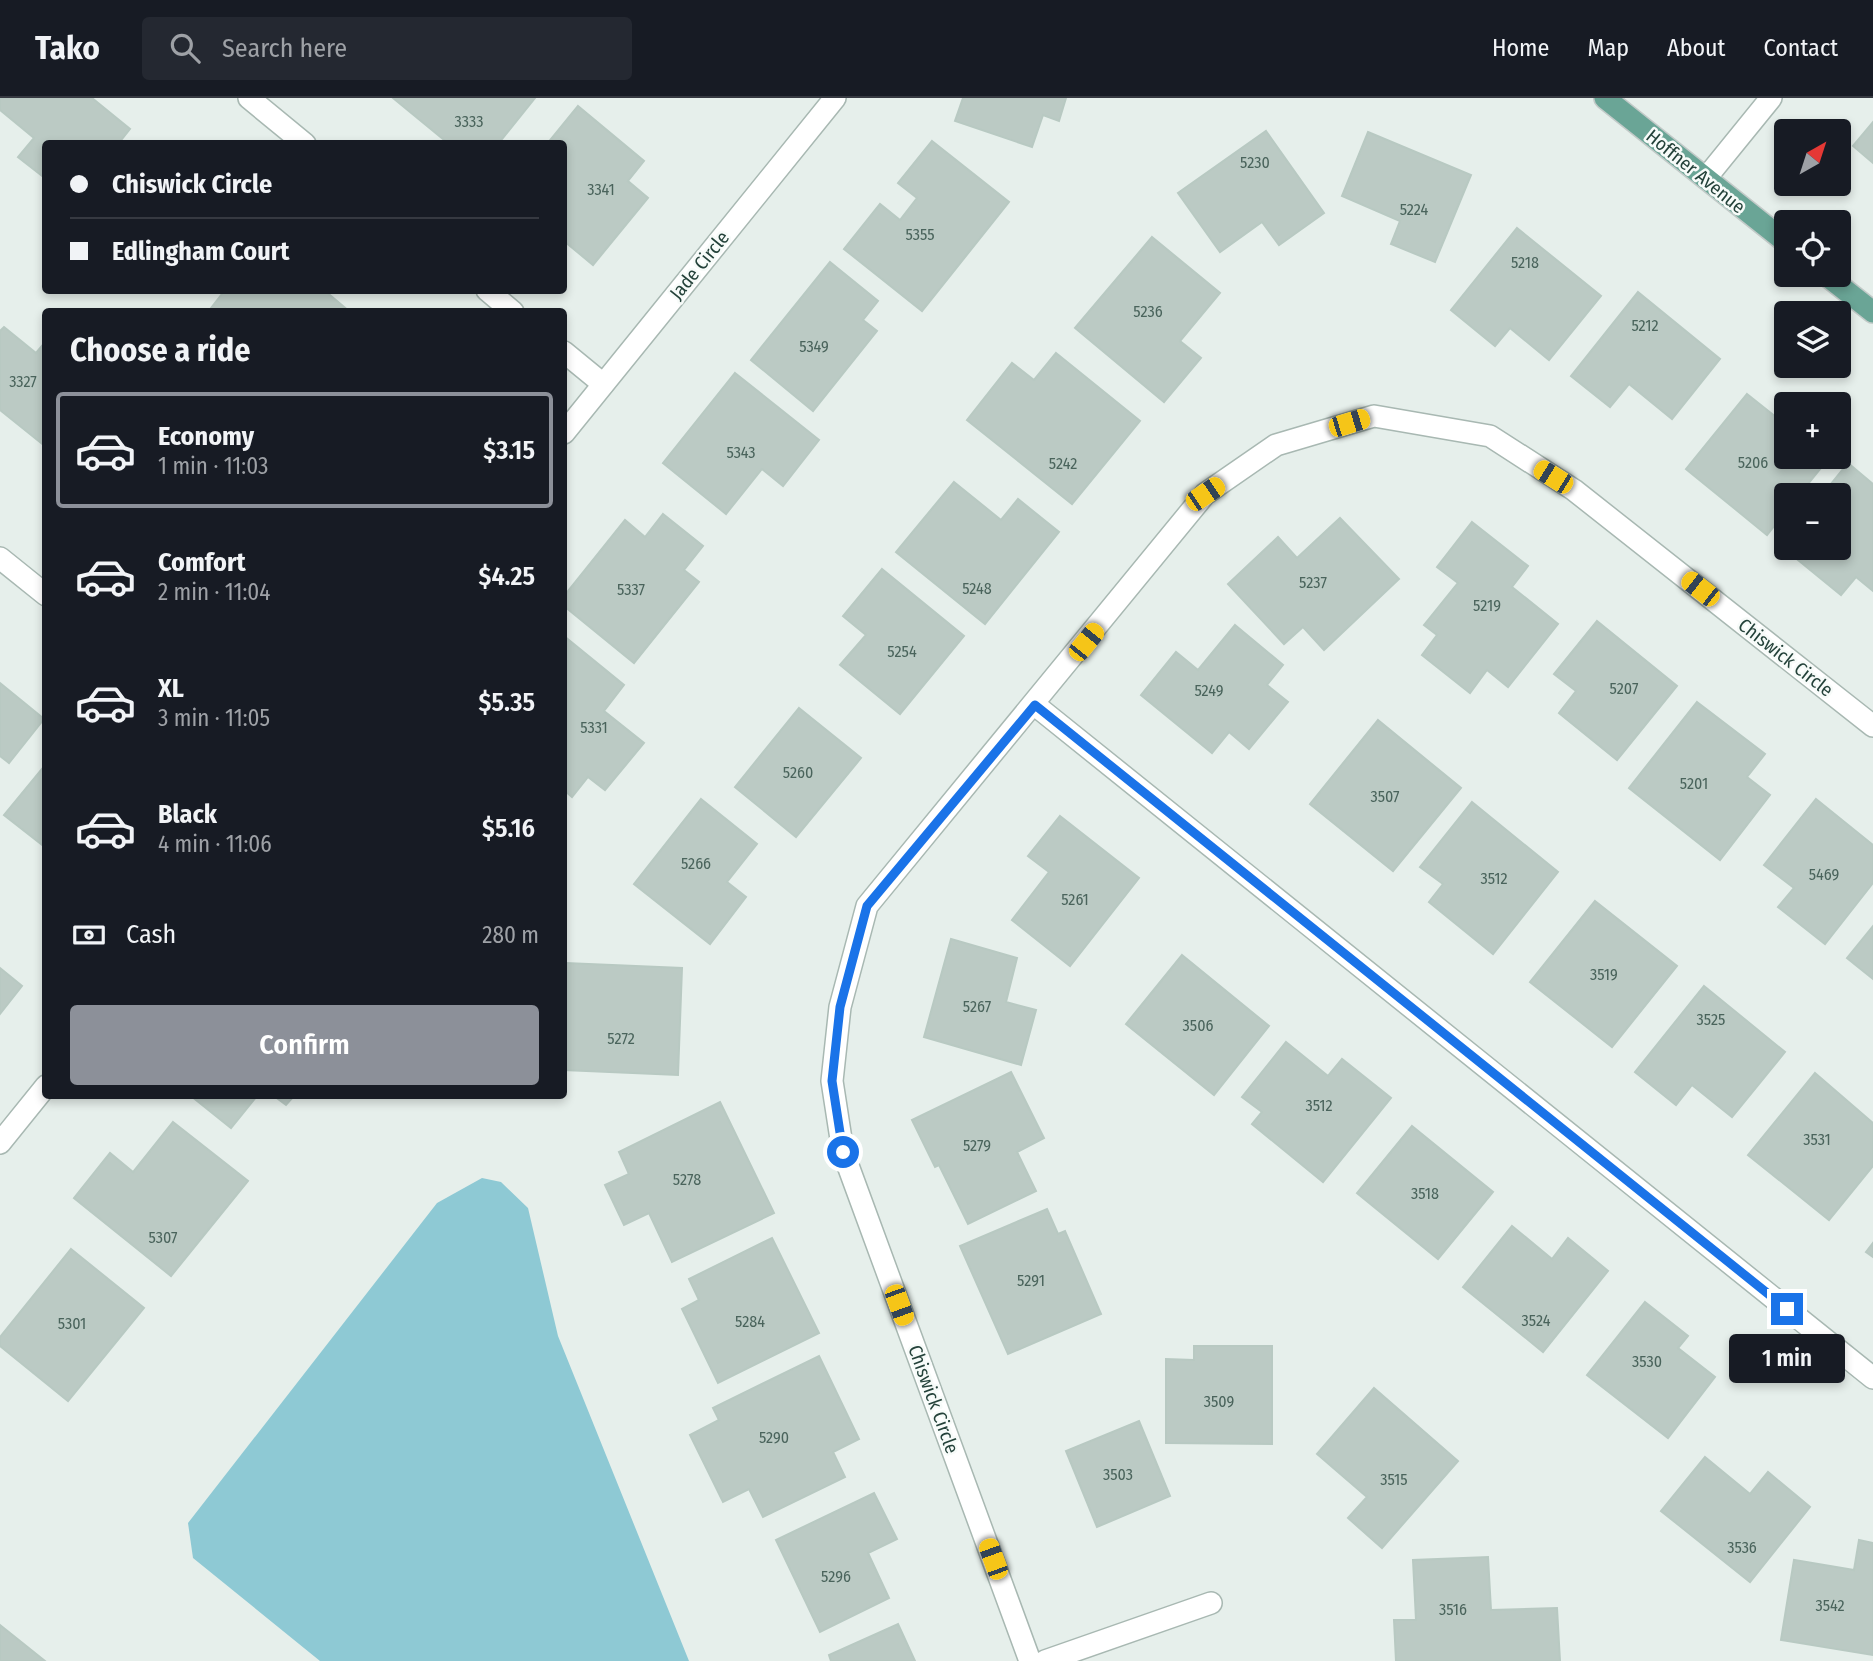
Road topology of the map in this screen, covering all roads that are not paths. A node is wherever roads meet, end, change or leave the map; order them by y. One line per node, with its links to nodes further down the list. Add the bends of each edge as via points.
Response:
1 (249, 98): 5 (street)
2 (835, 98): 13 (street, Jade Circle)
3 (1605, 98): 6 (main road, Hoffner Avenue)
4 (1771, 98): 6 (street)
5 (300, 140)
6 (1706, 178): 7 (main road, Hoffner Avenue)
7 (1774, 233)
8 (1841, 287): 11 (main road)
9 (492, 294): 10 (street)
10 (508, 308)
11 (1873, 312)
12 (567, 354): 13 (street)
13 (603, 384): 14 (street, Jade Circle)
14 (567, 429)
15 (0, 558): 16 (street)
16 (42, 592)
17 (1035, 705): 18 (street, Chiswick Circle, via 1205,494 1276,445 1374,416 1490,436 1574,490); 21 (street); 23 (street, Chiswick Circle, via 867,906 840,1007 832,1081 843,1152)
18 (1871, 720)
19 (42, 1091): 20 (street)
20 (0, 1143)
21 (1873, 1378)
22 (1211, 1603): 24 (street)
23 (1030, 1661)
24 (1045, 1661)

